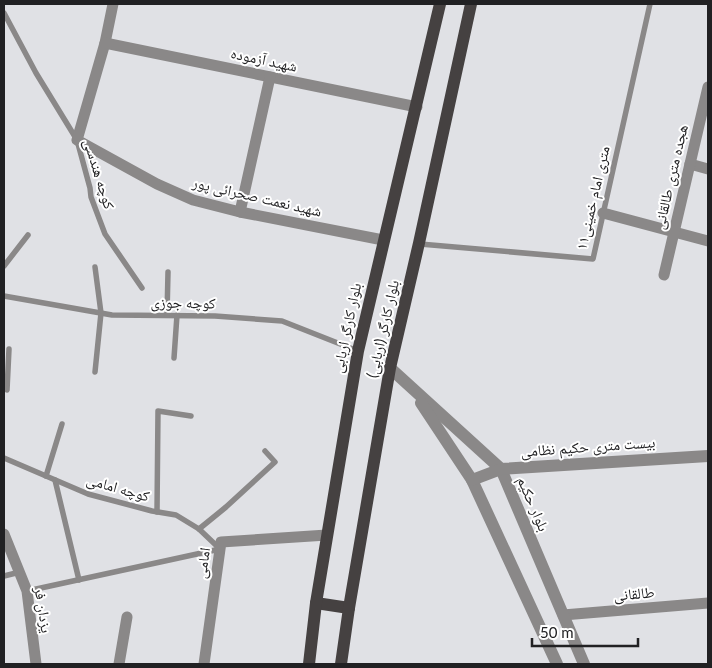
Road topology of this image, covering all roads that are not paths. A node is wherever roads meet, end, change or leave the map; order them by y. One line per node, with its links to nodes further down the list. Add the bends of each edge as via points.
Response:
1 (113, 4): 6 (street)
2 (440, 4): 9 (main road, بلوار کارگر اربابی)
3 (471, 4): 19 (main road, بلوار کارگر (اربابی))
4 (650, 4): 14 (lane, ۱۱متری امام خمینی)
5 (4, 13): 10 (lane, کوچه هندسی)
6 (105, 43): 7 (street, شهید آزموده); 10 (street)
7 (270, 77): 9 (street, شهید آزموده); 13 (street)
8 (708, 87): 11 (street, هجده متری طالقانی)
9 (417, 107): 17 (main road, بلوار کارگر اربابی)
10 (77, 140): 13 (street, شهید نعمت صحرائی پور, via 193,200); 24 (lane, کوچه هندسی, via 91,197 105,234)
11 (690, 164): 12 (street); 15 (street, هجده متری طالقانی)
12 (708, 168)
13 (240, 212): 17 (street, شهید نعمت صحرائی پور)
14 (603, 213): 15 (street); 19 (lane, ۱۱متری امام خمینی, via 593,259)
15 (674, 232): 18 (street); 23 (street, هجده متری طالقانی)
16 (28, 235): 20 (lane)
17 (383, 240): 30 (main road, بلوار کارگر اربابی)
18 (708, 241)
19 (419, 244): 32 (main road, بلوار کارگر (اربابی))
20 (4, 266)
21 (95, 267): 26 (lane)
22 (168, 272): 27 (lane)
23 (664, 274)
24 (142, 288)
25 (4, 296): 26 (lane, کوچه جوزی)
26 (101, 313): 27 (lane, کوچه جوزی); 33 (lane)
27 (167, 315): 28 (lane, کوچه جوزی)
28 (177, 315): 30 (lane, کوچه جوزی, via 282,321); 31 (lane)
29 (9, 349): 35 (lane, via 7,390)
30 (358, 351): 48 (main road, بلوار کارگر اربابی)
31 (174, 358)
32 (390, 368): 34 (street, بلوار حکیم); 56 (main road, بلوار کارگر (اربابی))
33 (95, 372)
34 (410, 386): 41 (street, بلوار حکیم); 44 (street, بلوار حکیم)
35 (4, 389)
36 (191, 416): 45 (lane, via 158,411)
37 (62, 424): 42 (lane)
38 (265, 451): 46 (lane, via 275,462)
39 (708, 456): 41 (street, بیست متری حکیم نظامی)
40 (4, 458): 42 (lane, کوچه امامی)
41 (501, 469): 44 (street, بیست متری حکیم نظامی); 57 (street, بلوار حکیم)
42 (46, 476): 43 (lane, کوچه امامی)
43 (55, 480): 45 (lane, کوچه امامی, via 88,494); 52 (lane)
44 (472, 480): 64 (street, بلوار حکیم)
45 (157, 512): 46 (lane, کوچه امامی, via 176,515)
46 (199, 529): 49 (lane, کوچه امامی)
47 (4, 534): 50 (street, یزدان فر)
48 (327, 535): 49 (street, امامی, via 221,542); 54 (main road, بلوار کارگر اربابی)
49 (220, 549): 52 (lane); 61 (street, امامی)
50 (20, 572): 51 (lane); 53 (street, یزدان فر)
51 (4, 576)
52 (78, 580): 53 (lane)
53 (27, 591): 59 (street, یزدان فر)
54 (316, 603): 56 (main road); 62 (main road, بلوار کارگر اربابی)
55 (708, 603): 57 (street, طالقانی)
56 (349, 608): 63 (main road, بلوار کارگر (اربابی))
57 (563, 615): 65 (street, بلوار حکیم)
58 (127, 617): 60 (street)
59 (33, 663)
60 (119, 664)
61 (204, 664)
62 (309, 664)
63 (341, 664)
64 (557, 664)
65 (584, 664)

